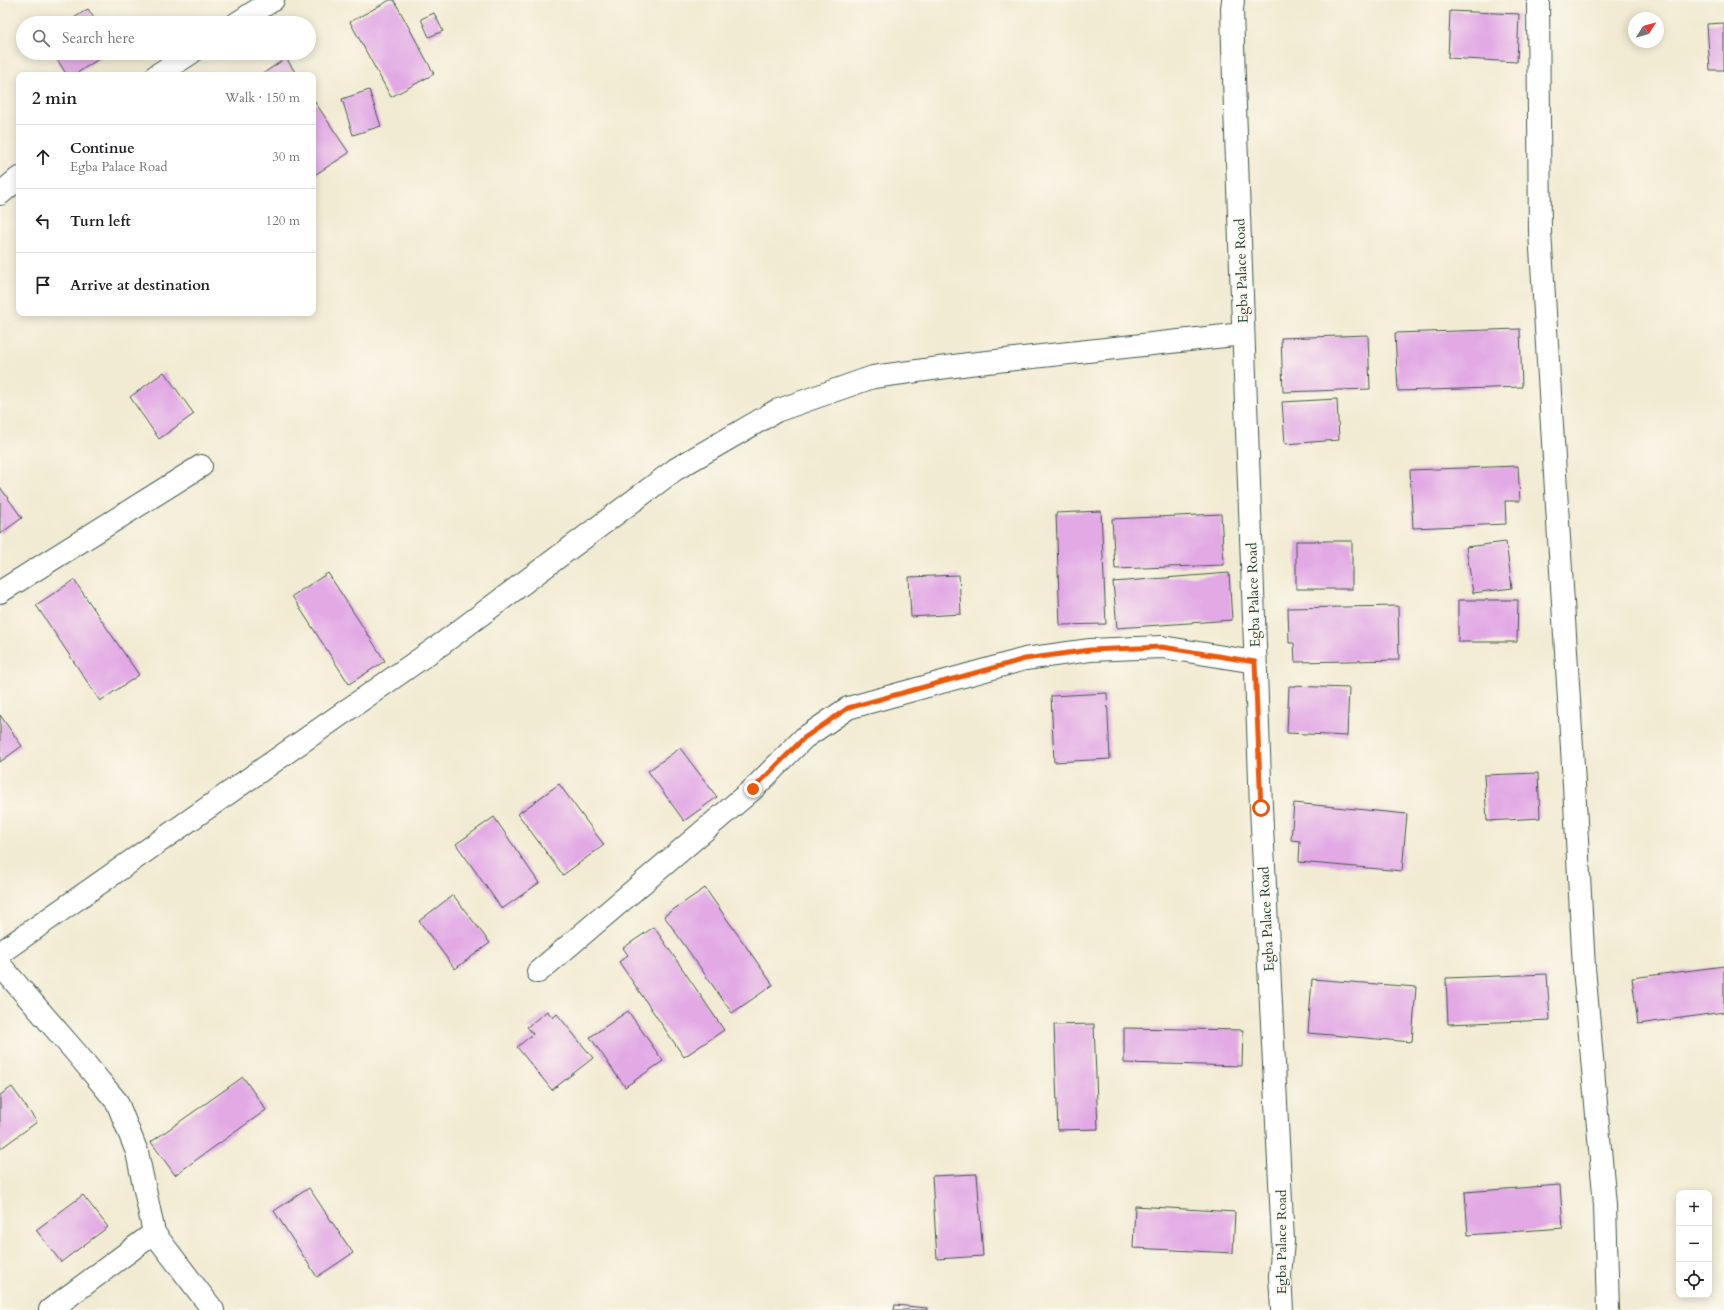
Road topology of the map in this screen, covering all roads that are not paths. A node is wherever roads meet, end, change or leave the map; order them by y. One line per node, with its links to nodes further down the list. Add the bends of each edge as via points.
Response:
1 (273, 0): 4 (street)
2 (1233, 0): 9 (street, Egba Palace Road)
3 (1538, 0): 20 (street, via 1540,232 1584,968 1605,1205)
4 (248, 16)
5 (180, 60): 6 (street)
6 (162, 72)
7 (16, 181): 8 (street)
8 (0, 194)
9 (1243, 334): 12 (street, Egba Palace Road); 13 (street, via 873,377 776,411 676,469 443,643)
10 (201, 466): 11 (street)
11 (0, 592)
12 (1255, 662): 15 (street, via 1162,647 1090,650 1025,659 848,708 804,738 753,789); 19 (street, Egba Palace Road, via 1274,1088 1282,1204)
13 (0, 953)
14 (0, 965): 16 (street, via 117,1102 137,1152)
15 (538, 972)
16 (154, 1234): 17 (street); 18 (street)
17 (50, 1310)
18 (212, 1310)
19 (1282, 1310)
20 (1608, 1310)

